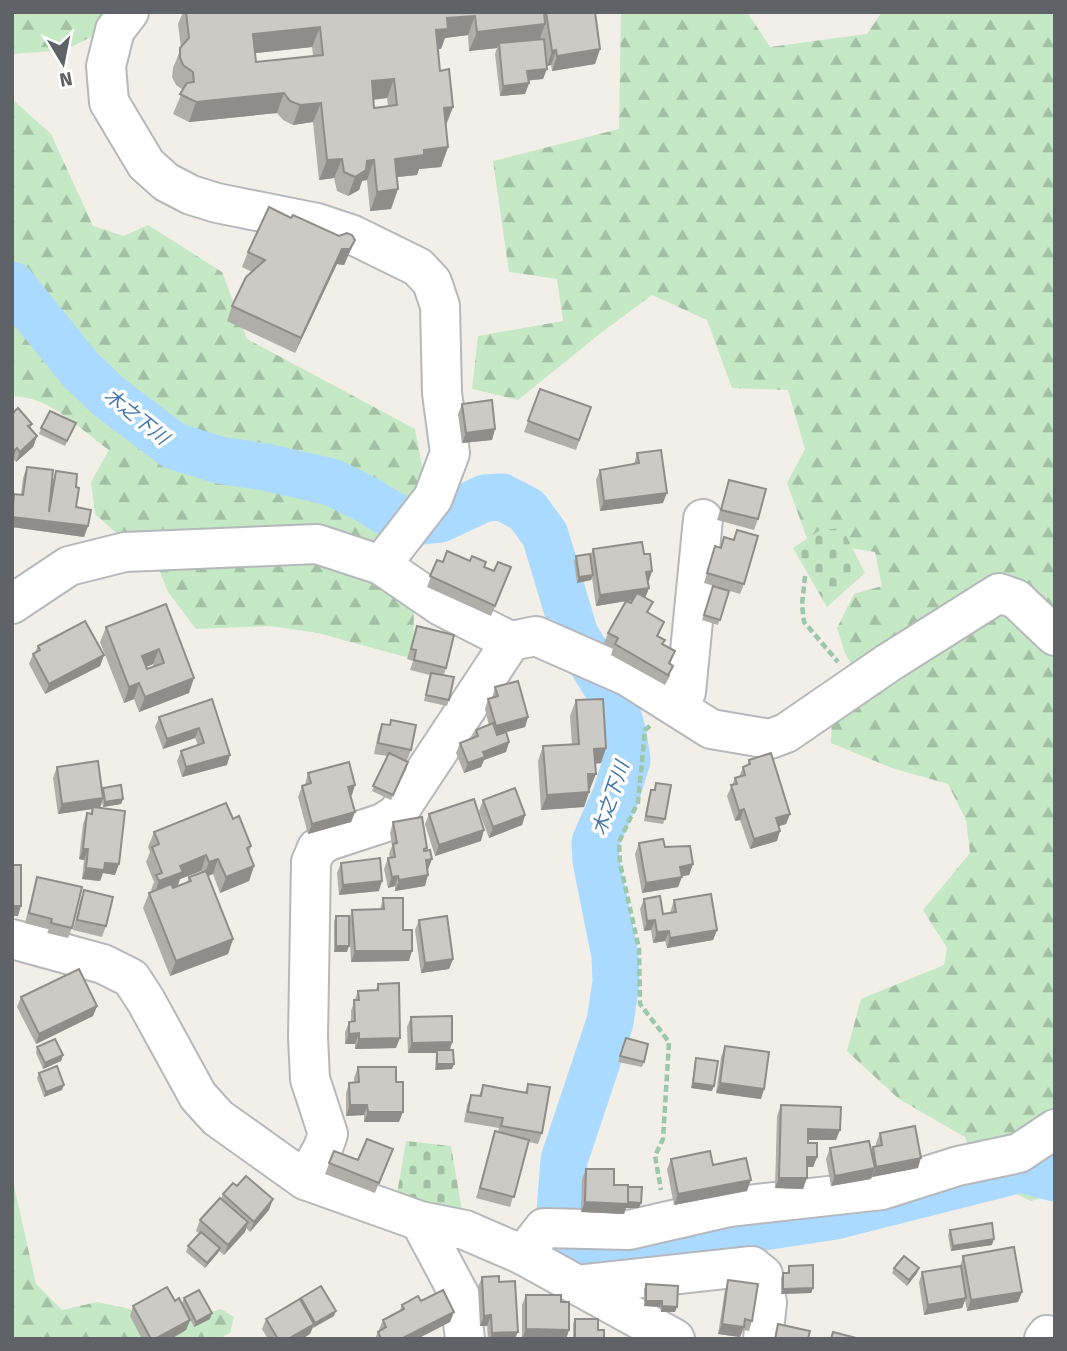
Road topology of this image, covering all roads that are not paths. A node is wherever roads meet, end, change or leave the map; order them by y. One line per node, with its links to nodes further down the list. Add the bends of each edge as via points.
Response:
1 (129, 12): 3 (street, via 115,30 106,66 109,102 146,164 166,182 216,203 353,235 418,267 432,282 440,306 442,394 450,453 433,498)
2 (703, 519): 7 (street, via 686,692)
3 (386, 560): 4 (street, via 317,544 125,552 69,566); 6 (street, via 441,606)
4 (12, 604)
5 (1055, 636): 7 (street, via 1016,599 999,593 786,733 770,739 711,729)
6 (511, 641): 7 (street, via 536,636 551,641); 10 (street, via 397,814 328,841 317,848 311,862 310,1079 327,1134)
7 (676, 705)
8 (12, 939): 10 (street, via 103,964 131,978 198,1096 218,1118)
9 (1055, 1129): 12 (street, via 1019,1153 882,1190 729,1206 629,1230 590,1228)
10 (305, 1180): 11 (street)
11 (420, 1221): 12 (street); 15 (street, via 460,1296)
12 (533, 1241): 13 (street)
13 (577, 1285): 16 (street); 17 (street, via 752,1266 763,1275 767,1304)
14 (1055, 1336): 18 (street)
15 (462, 1337)
16 (676, 1339)
17 (763, 1339)
18 (1044, 1339)

